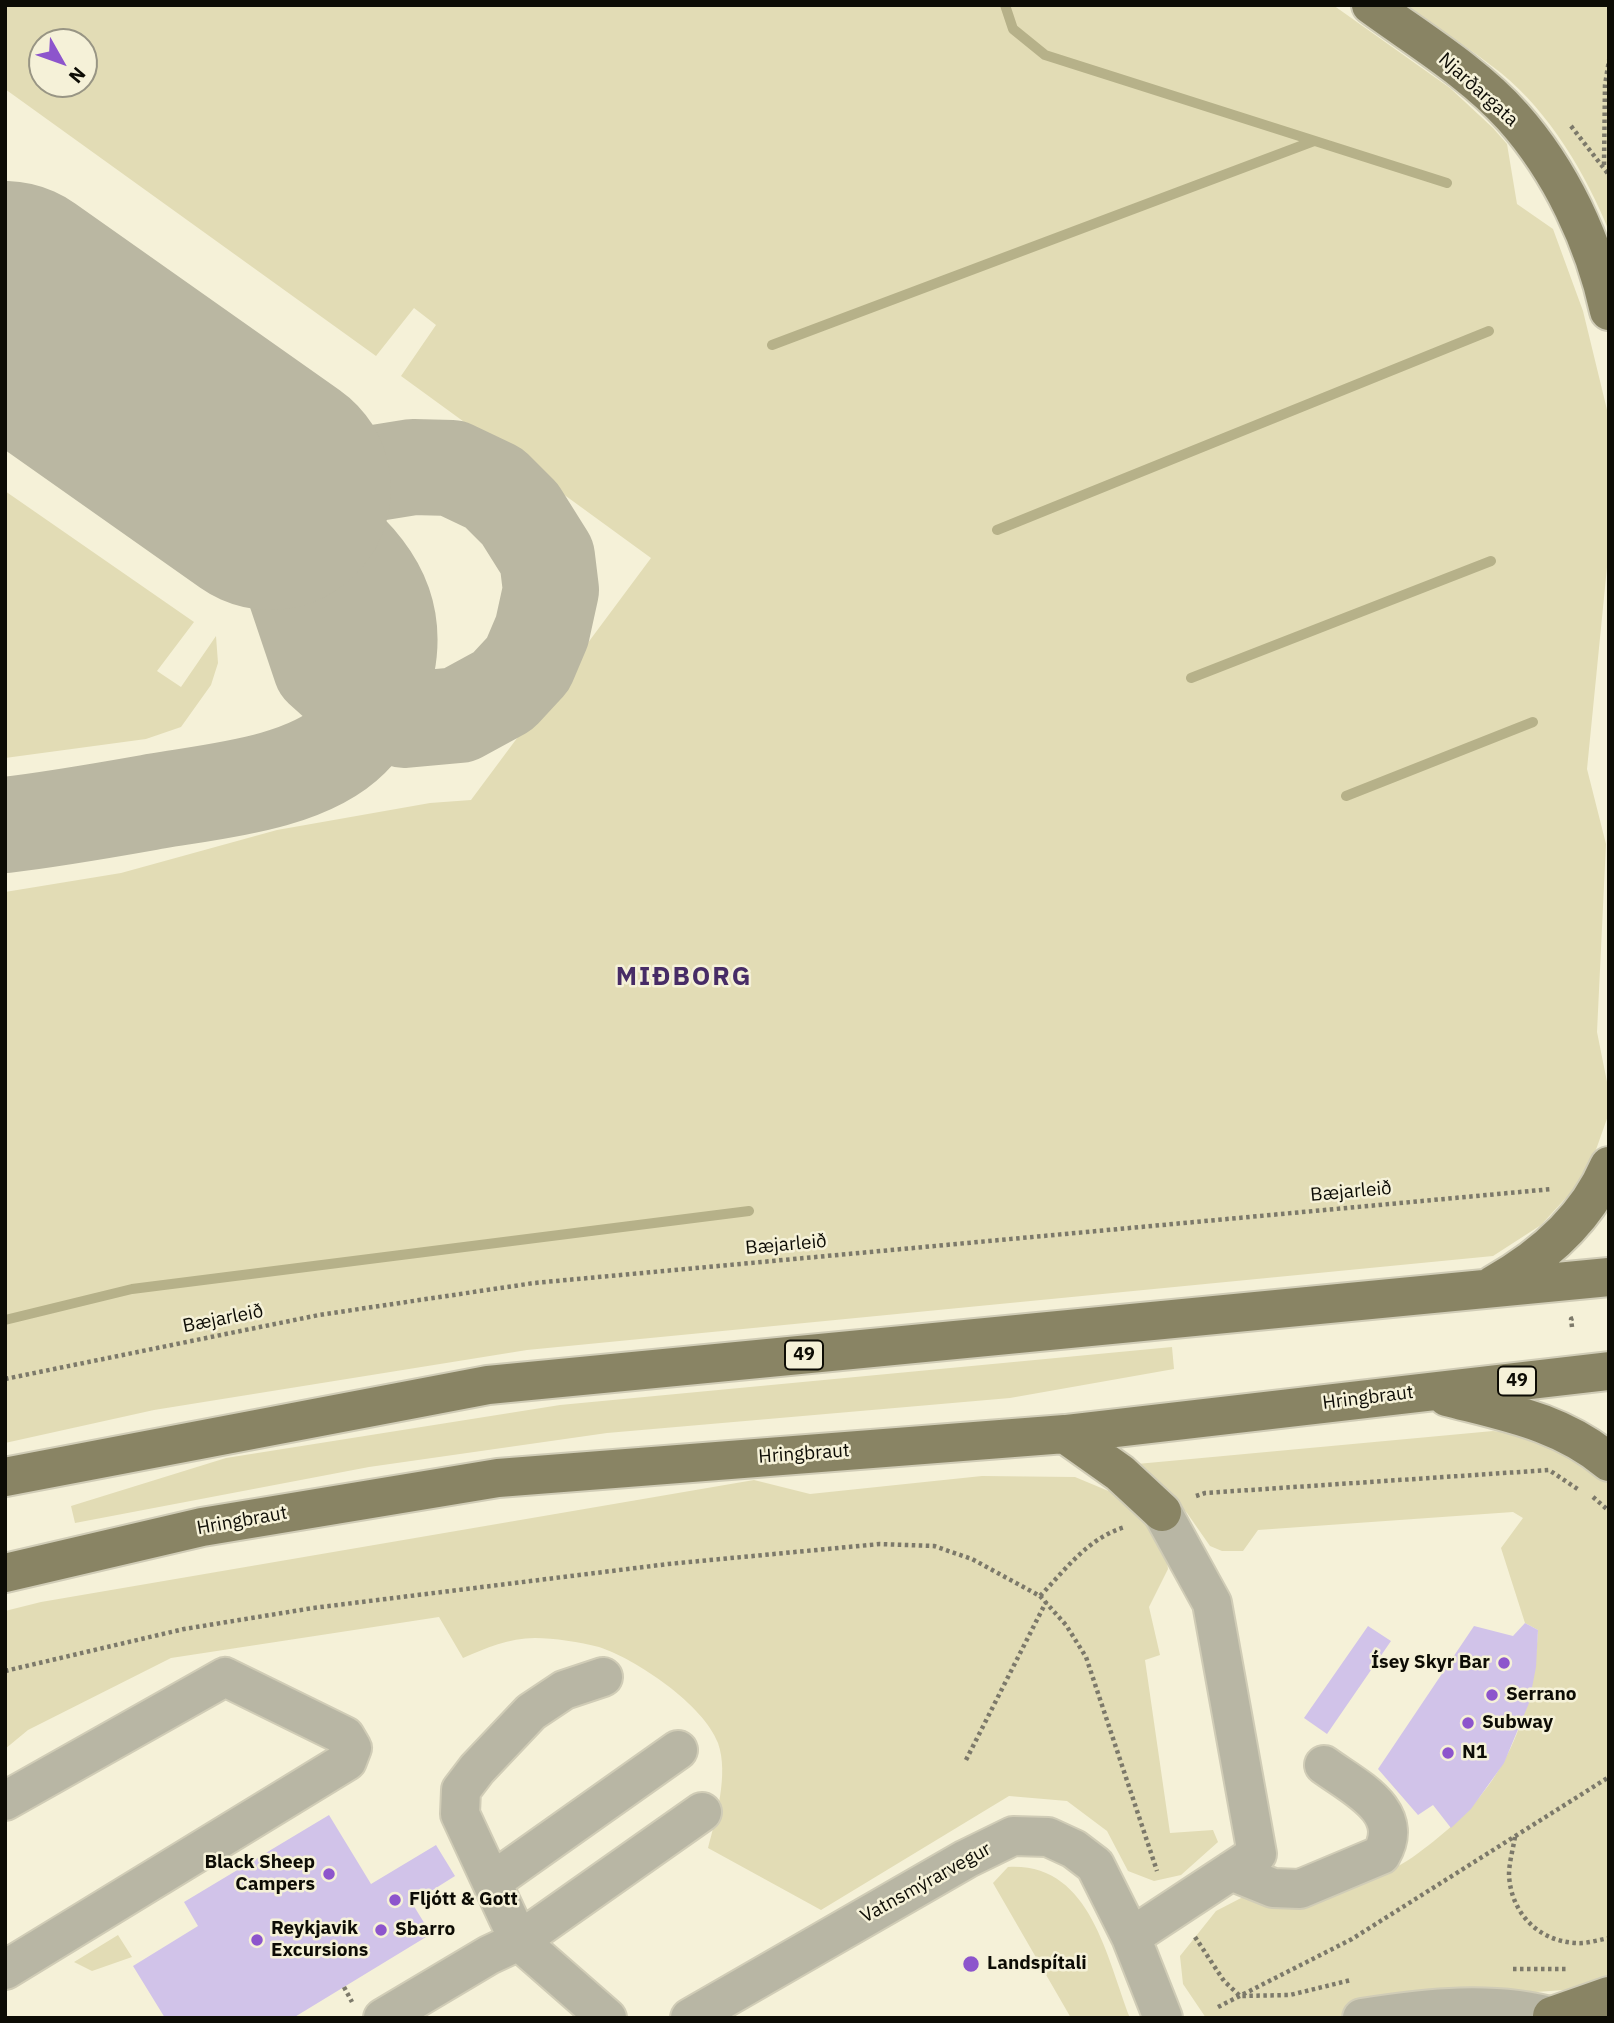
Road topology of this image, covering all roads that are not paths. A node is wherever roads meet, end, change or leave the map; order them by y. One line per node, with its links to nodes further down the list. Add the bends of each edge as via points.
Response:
1 (1371, 5): 2 (main road, Njarðargata, via 1469,76 1513,117 1550,167 1596,256)
2 (1609, 311)
3 (1609, 1166): 5 (main road, via 1586,1208 1558,1240 1527,1266)
4 (1609, 1277): 5 (main road, 49)
5 (1489, 1288): 10 (main road, 49, via 488,1385)
6 (1609, 1371): 7 (main road, Hringbraut / 49)
7 (1424, 1392): 8 (main road, Hringbraut / 49); 9 (main road, via 1553,1427)
8 (1065, 1434): 11 (main road, via 1121,1473); 12 (main road, Hringbraut / 49, via 498,1478 202,1527)
9 (1609, 1462)
10 (5, 1477)
11 (1160, 1513): 18 (street, via 1212,1603 1257,1854)
12 (5, 1573)
13 (603, 1677): 19 (street, via 564,1690 531,1712 461,1790 460,1814)
14 (678, 1750): 19 (street)
15 (1324, 1765): 18 (street, via 1385,1813 1389,1835 1381,1855 1300,1889 1273,1888)
16 (5, 1801): 22 (street, via 225,1677 345,1736 352,1748 347,1761)
17 (702, 1812): 21 (street)
18 (1231, 1871): 20 (street)
19 (493, 1881): 21 (street)
20 (1131, 1937): 27 (street, Vatnsmýrarvegur, via 1096,1865 1048,1837 1013,1836); 28 (street, Vatnsmýrarvegur)
21 (519, 1941): 25 (street); 26 (street)
22 (5, 1970)
23 (1609, 1996): 24 (main road)
24 (1554, 2017): 29 (street, via 1530,2010 1427,2008)
25 (383, 2018)
26 (607, 2018)
27 (690, 2018)
28 (1163, 2018)
29 (1362, 2018)

